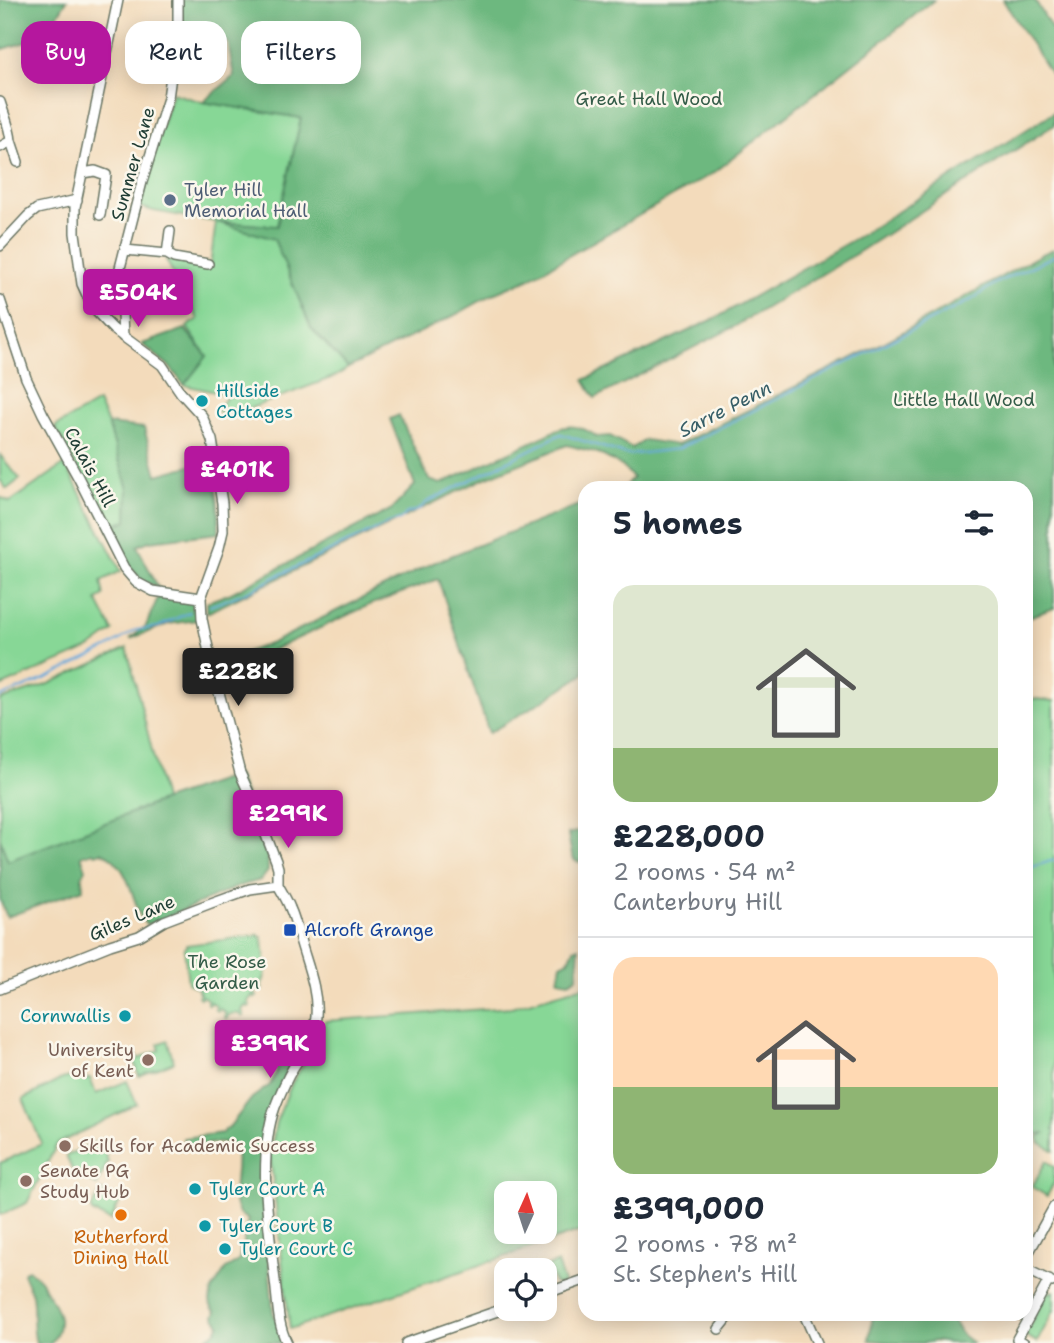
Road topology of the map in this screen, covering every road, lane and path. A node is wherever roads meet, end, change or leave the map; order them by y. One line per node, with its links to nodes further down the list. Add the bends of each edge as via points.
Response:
1 (118, 0): 7 (street)
2 (178, 0): 14 (street, Summer Lane, via 170,90)
3 (0, 102): 4 (street)
4 (11, 141): 5 (street); 6 (street)
5 (0, 147)
6 (18, 162)
7 (83, 173): 8 (street); 11 (street, via 106,175)
8 (77, 200): 9 (street); 10 (street)
9 (55, 205): 10 (street); 13 (street, via 37,209)
10 (75, 215): 18 (street, via 85,295 101,319)
11 (100, 215)
12 (170, 231): 15 (street)
13 (0, 246)
14 (125, 250): 15 (street); 18 (street, Summer Lane, via 120,277)
15 (167, 254): 16 (street)
16 (208, 264)
17 (0, 300): 19 (street, Calais Hill, via 26,379 124,568 136,582 153,591)
18 (123, 337): 19 (street, via 162,365 202,416 212,440 223,520 219,548)
19 (201, 598): 20 (street, via 211,663 240,773 276,861)
20 (278, 885): 21 (street, Giles Lane, via 211,903); 34 (street, via 293,914 317,1010 309,1043 275,1107 266,1151 270,1240 278,1313)
21 (0, 989)
22 (1054, 1207): 23 (street)
23 (1033, 1244)
24 (1033, 1273): 26 (street)
25 (578, 1282): 27 (street)
26 (1051, 1282): 29 (street)
27 (557, 1289)
28 (494, 1312): 35 (street)
29 (1033, 1312)
30 (725, 1321): 33 (street)
31 (807, 1321): 36 (street)
32 (1028, 1321): 37 (street, via 1017,1339)
33 (720, 1326)
34 (287, 1343)
35 (406, 1343)
36 (817, 1343)
37 (1024, 1343)

